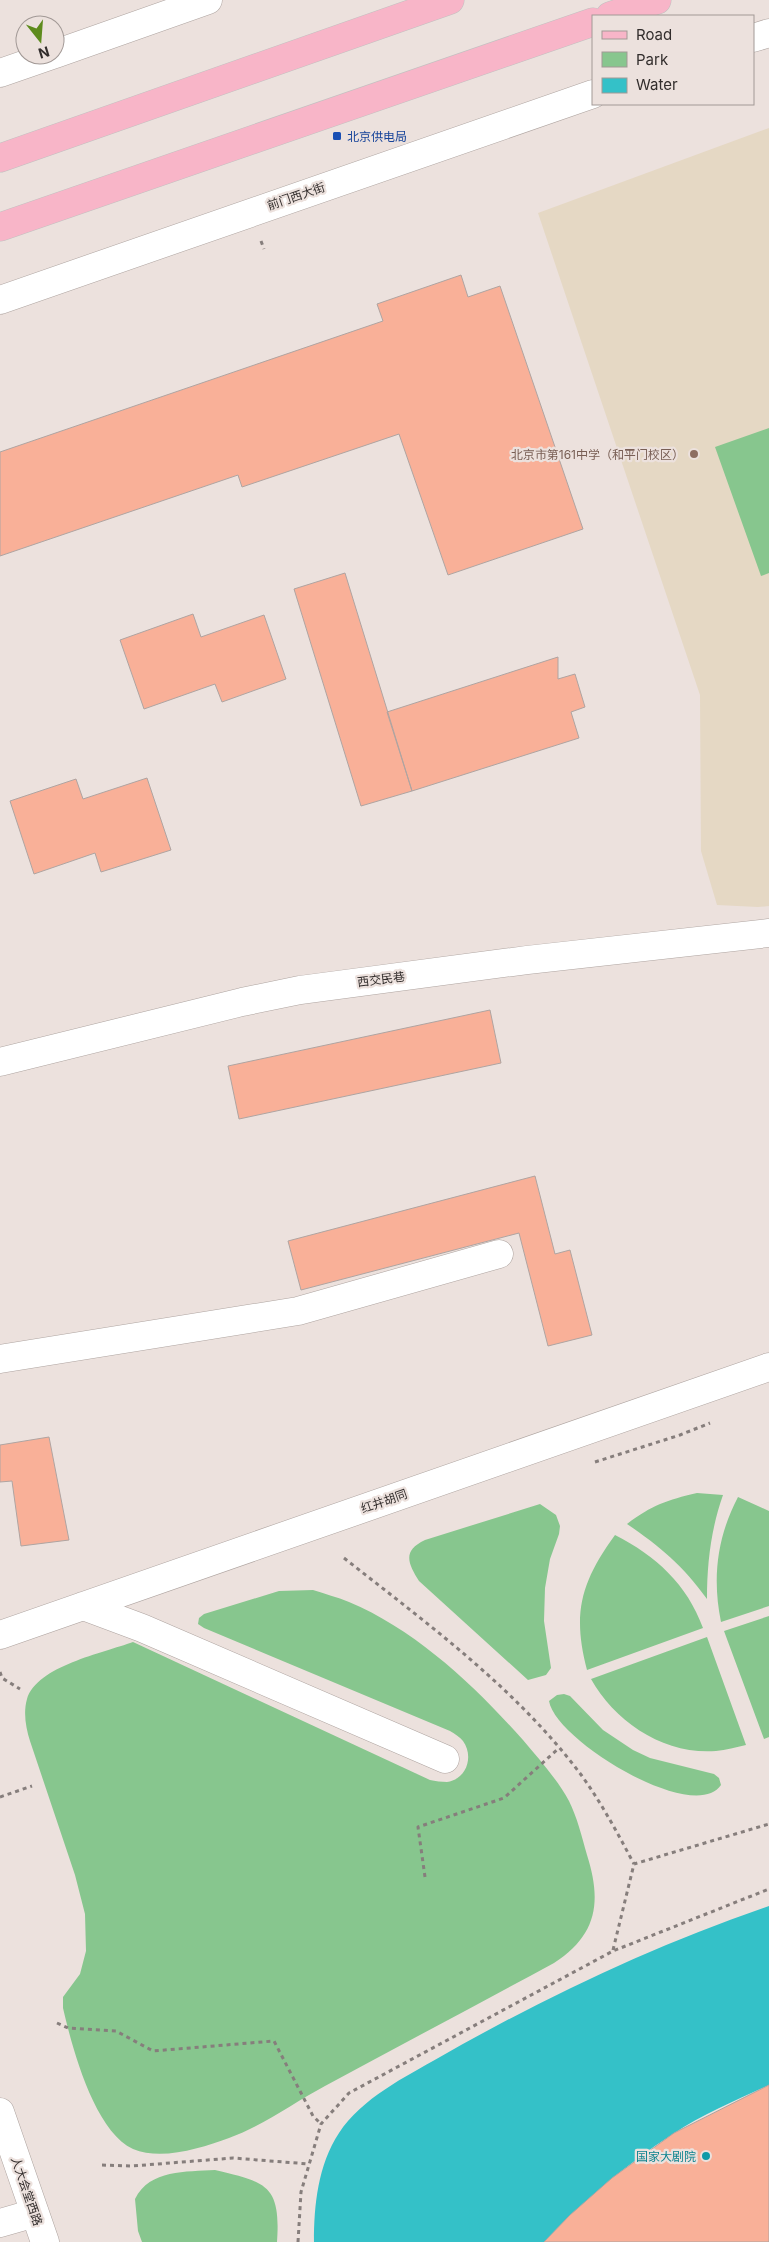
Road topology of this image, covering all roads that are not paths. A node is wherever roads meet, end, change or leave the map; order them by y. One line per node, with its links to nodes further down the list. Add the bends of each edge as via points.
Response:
1 (208, 0): 8 (street)
2 (450, 0): 12 (main road)
3 (658, 0): 4 (main road)
4 (613, 15)
5 (592, 22): 13 (main road)
6 (769, 32): 7 (street)
7 (754, 38)
8 (65, 50)
9 (23, 65): 10 (street)
10 (0, 73)
11 (592, 94): 14 (street, 前门西大街)
12 (0, 158)
13 (0, 227)
14 (0, 300)
15 (769, 933): 16 (street, 西交民巷, via 526,960 300,990)
16 (0, 1062)
17 (499, 1254): 18 (street, via 298,1311)
18 (0, 1359)
19 (769, 1367): 20 (street, 红井胡同)
20 (83, 1606): 21 (street, 红井胡同); 22 (street, via 142,1628)
21 (0, 1635)
22 (445, 1759)
23 (0, 2112): 24 (street, 人大会堂西路)
24 (34, 2213): 25 (street); 26 (street, 人大会堂西路)
25 (0, 2223)
26 (45, 2242)

